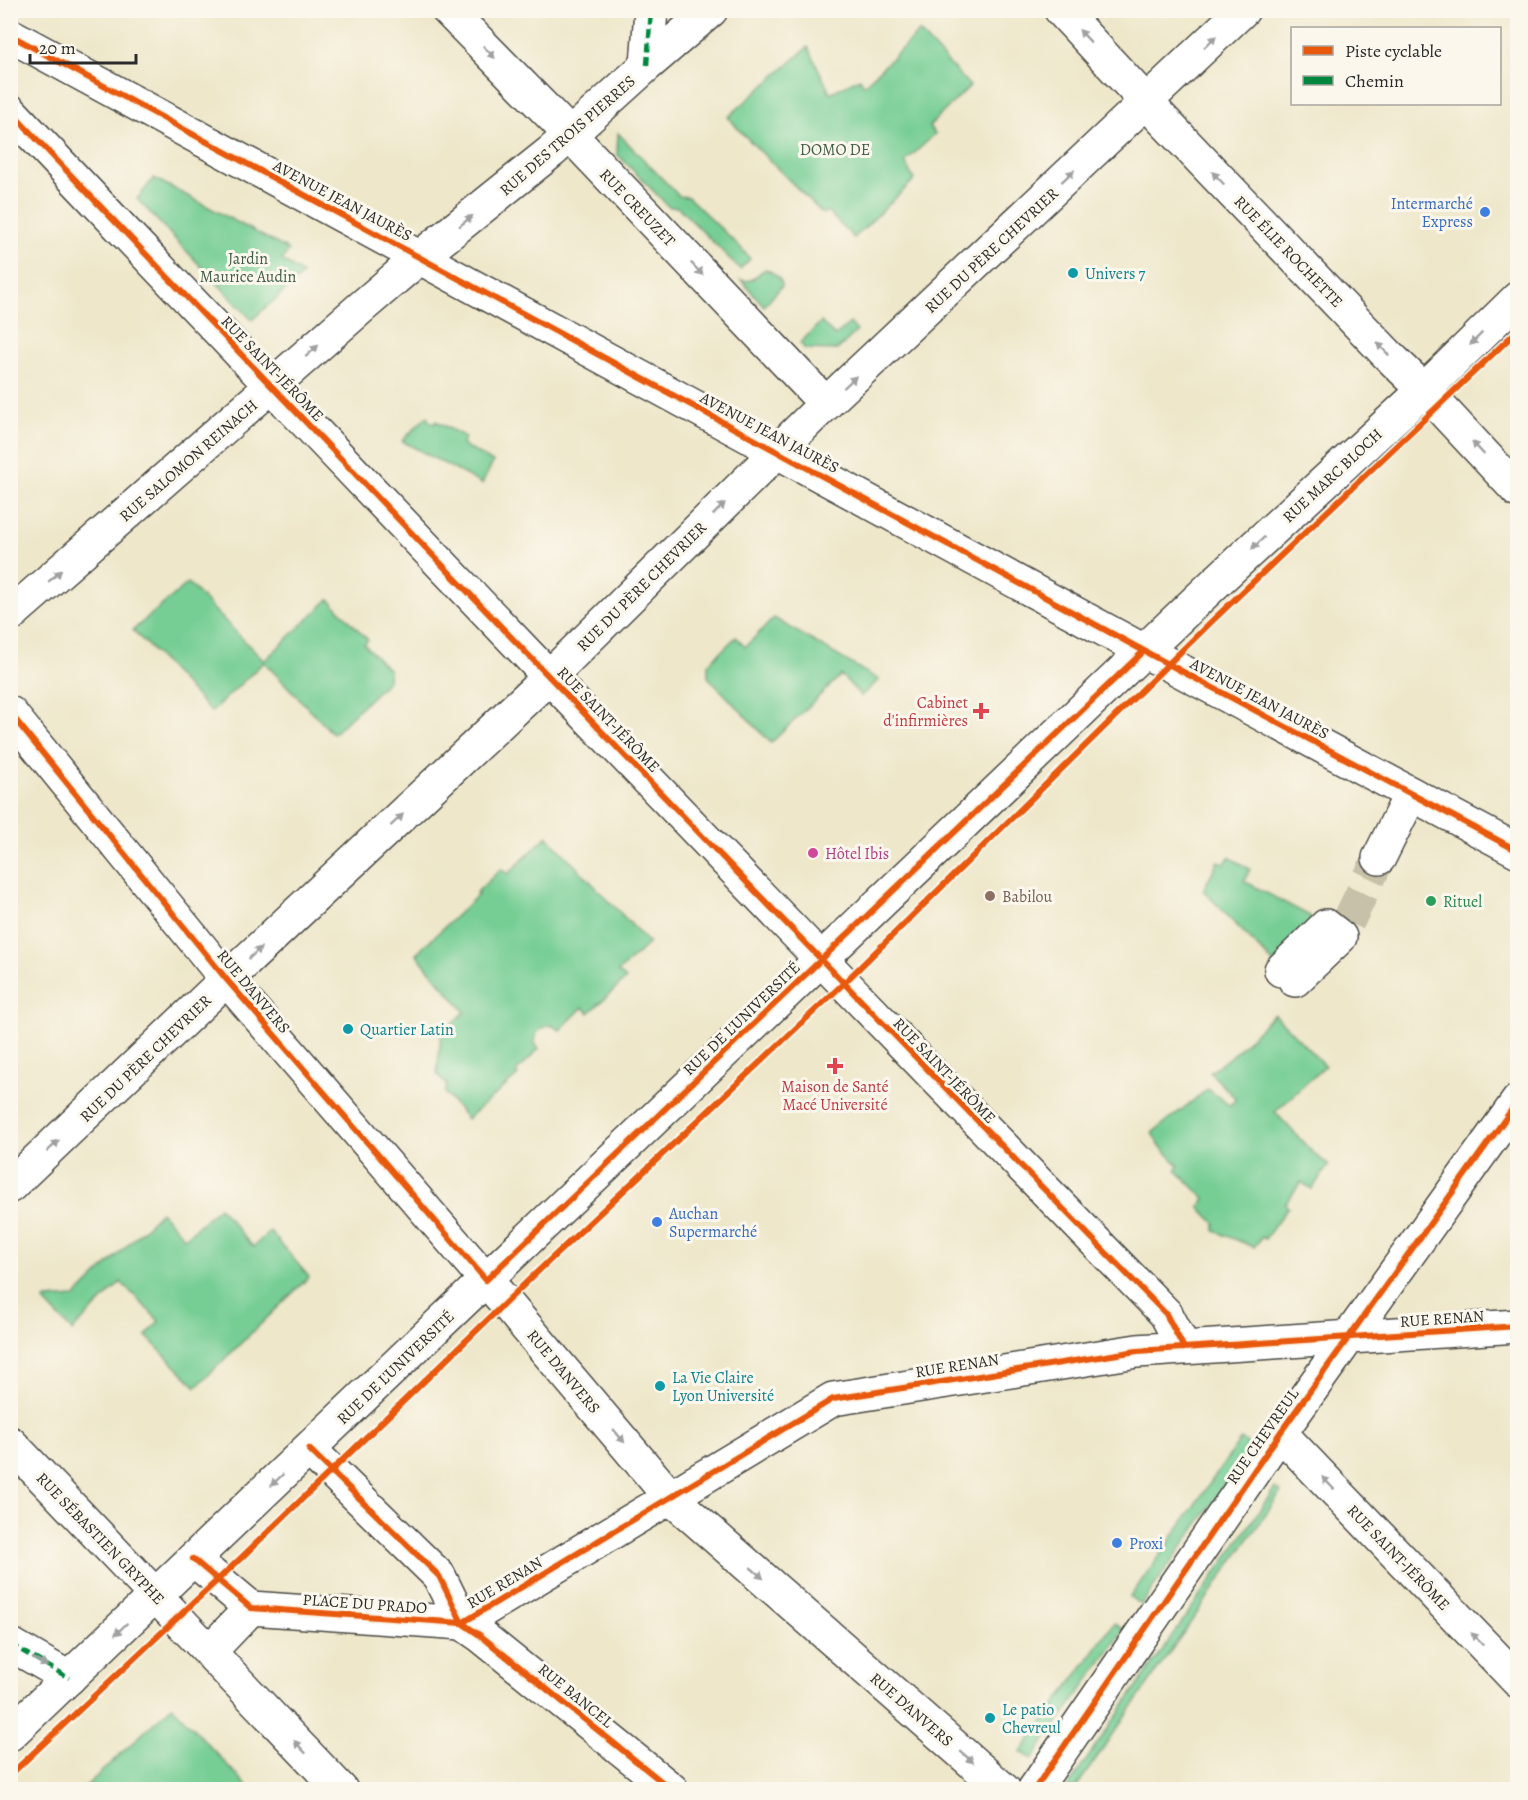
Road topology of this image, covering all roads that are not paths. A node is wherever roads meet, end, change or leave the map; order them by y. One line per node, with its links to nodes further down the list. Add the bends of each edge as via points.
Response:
1 (448, 10): 10 (street, RUE CREUZET, one-way to 10)
2 (651, 10): 7 (street)
3 (711, 10): 7 (street, RUE DES TROIS PIERRES)
4 (1061, 10): 8 (street, RUE ÉLIE ROCHETTE, one-way to 4)
5 (1243, 10): 8 (street, RUE DU PÈRE CHEVRIER, one-way to 5)
6 (10, 35): 11 (street, AVENUE JEAN JAURÈS)
7 (647, 65): 10 (street, RUE DES TROIS PIERRES)
8 (1146, 103): 14 (street, RUE ÉLIE ROCHETTE, one-way to 8); 15 (street, RUE DU PÈRE CHEVRIER, one-way to 8)
9 (10, 111): 13 (street, RUE SAINT-JÉRÔME)
10 (570, 136): 11 (street, RUE DES TROIS PIERRES, one-way to 10); 15 (street, RUE CREUZET, one-way to 15)
11 (420, 257): 13 (street, RUE SALOMON REINACH, one-way to 11); 16 (street, AVENUE JEAN JAURÈS)
12 (1518, 298): 14 (street, RUE MARC BLOCH, one-way to 14)
13 (272, 387): 18 (street, RUE SALOMON REINACH, one-way to 13); 20 (street, RUE SAINT-JÉRÔME)
14 (1424, 390): 17 (street, RUE ÉLIE ROCHETTE, one-way to 14); 19 (street, RUE MARC BLOCH, one-way to 19)
15 (826, 404): 16 (street, RUE DU PÈRE CHEVRIER)
16 (778, 452): 19 (street, AVENUE JEAN JAURÈS); 20 (street, RUE DU PÈRE CHEVRIER, one-way to 16)
17 (1518, 491)
18 (10, 615)
19 (1144, 651): 22 (street, AVENUE JEAN JAURÈS); 26 (street, RUE DE L'UNIVERSITÉ)
20 (549, 677): 26 (street, RUE SAINT-JÉRÔME); 28 (street, RUE DU PÈRE CHEVRIER, one-way to 20)
21 (10, 713): 28 (street, RUE D'ANVERS)
22 (1412, 794): 23 (street, AVENUE JEAN JAURÈS); 24 (street)
23 (1518, 851)
24 (1379, 858)
25 (1344, 929): 27 (street)
26 (821, 960): 31 (street, RUE DE L'UNIVERSITÉ); 34 (street, RUE SAINT-JÉRÔME, via 1166,1314)
27 (1288, 975)
28 (226, 980): 30 (street, RUE DU PÈRE CHEVRIER, one-way to 28); 31 (street, RUE D'ANVERS)
29 (1518, 1101): 33 (street, RUE CHEVREUL)
30 (10, 1186)
31 (486, 1280): 37 (street, RUE DE L'UNIVERSITÉ); 38 (street, RUE D'ANVERS, one-way to 38)
32 (1518, 1326): 33 (street, RUE RENAN)
33 (1349, 1337): 34 (street, RUE RENAN); 35 (street, RUE CHEVREUL)
34 (1184, 1348): 38 (street, RUE RENAN, via 1137,1351 833,1399)
35 (1280, 1433): 46 (street, RUE SAINT-JÉRÔME, one-way to 35); 51 (street, RUE CHEVREUL)
36 (10, 1443): 40 (street, RUE SÉBASTIEN GRYPHE)
37 (309, 1449): 39 (street, RUE DE L'UNIVERSITÉ, one-way to 39); 42 (street, PLACE DU PRADO, via 439,1576)
38 (671, 1497): 42 (street, RUE RENAN); 50 (street, RUE D'ANVERS, one-way to 50)
39 (194, 1559): 40 (street, RUE DE L'UNIVERSITÉ); 41 (street)
40 (157, 1595): 44 (street, RUE SÉBASTIEN GRYPHE); 45 (street, RUE DE L'UNIVERSITÉ, one-way to 45)
41 (251, 1608): 42 (street, PLACE DU PRADO); 44 (street)
42 (462, 1623): 49 (street, RUE BANCEL)
43 (10, 1644): 45 (street, one-way to 45)
44 (210, 1651): 48 (street, RUE SÉBASTIEN GRYPHE, one-way to 44)
45 (69, 1678): 47 (street, RUE DE L'UNIVERSITÉ)
46 (1518, 1681)
47 (10, 1734)
48 (340, 1790)
49 (672, 1790)
50 (1004, 1790)
51 (1034, 1790)

